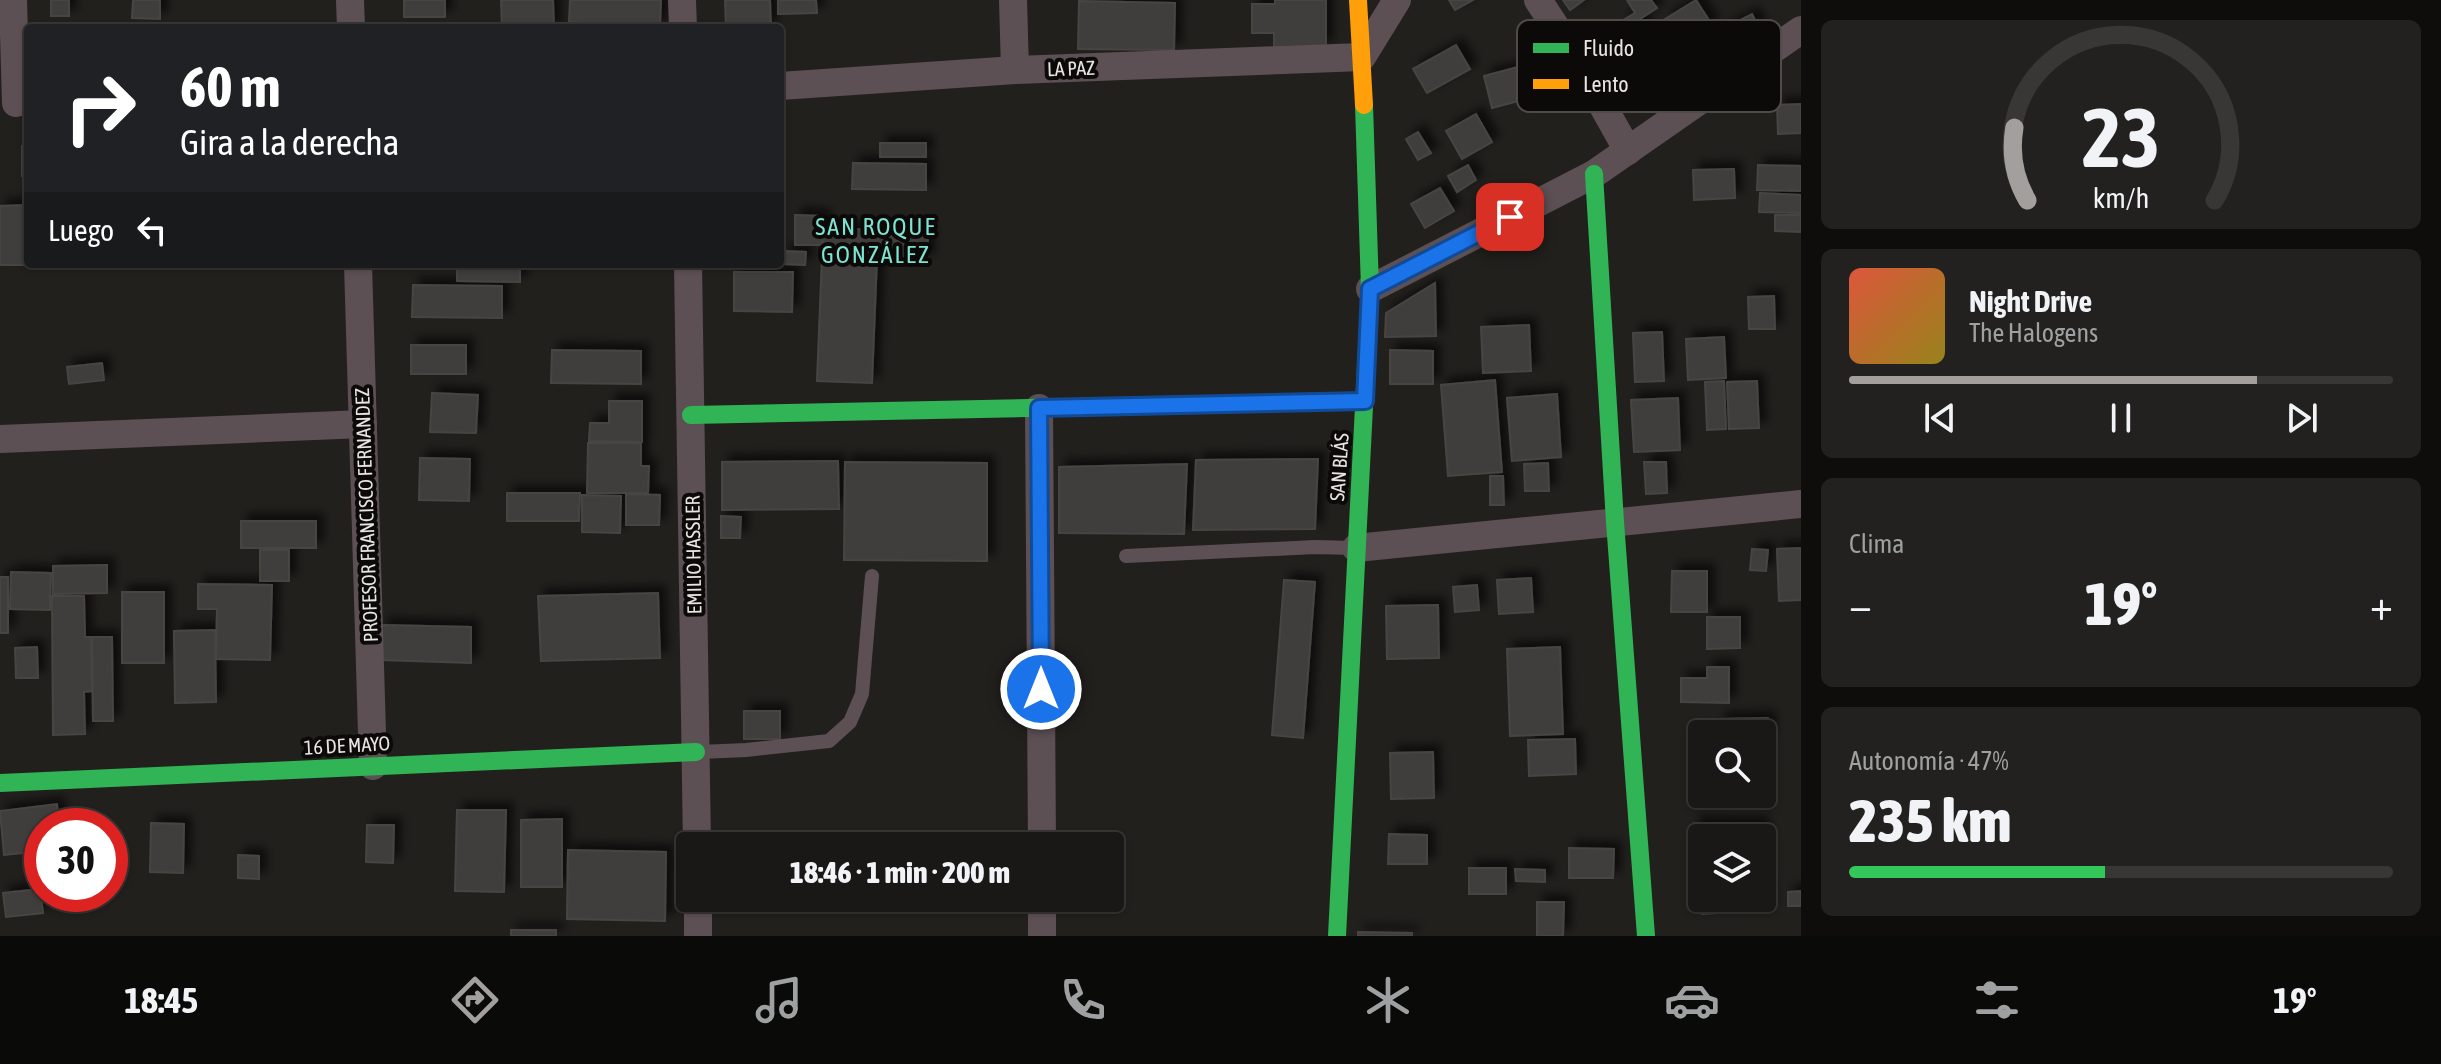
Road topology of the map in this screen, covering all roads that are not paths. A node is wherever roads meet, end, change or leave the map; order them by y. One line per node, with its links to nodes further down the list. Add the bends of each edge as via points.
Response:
1 (13, 0): 16 (street)
2 (350, 0): 9 (street)
3 (682, 0): 10 (street)
4 (1013, 0): 14 (street)
5 (1358, 0): 13 (street, SAN BLÁS)
6 (1397, 0): 13 (street)
7 (1538, 0): 8 (street)
8 (1551, 20)
9 (351, 24)
10 (683, 24)
11 (1801, 30): 12 (street)
12 (1781, 44)
13 (1362, 57): 14 (street, LA PAZ); 23 (street, SAN BLÁS)
14 (1015, 70): 15 (street, LA PAZ)
15 (784, 86)
16 (15, 103)
17 (1606, 112): 19 (street)
18 (1684, 112): 19 (street)
19 (1628, 151): 20 (street)
20 (1594, 174): 23 (street); 30 (street)
21 (358, 268): 27 (street, PROFESOR FRANCISCO FERNANDEZ)
22 (688, 268): 26 (street, EMILIO HASSLER)
23 (1370, 289): 24 (street, SAN BLÁS)
24 (1365, 401): 25 (street); 31 (street, SAN BLÁS)
25 (1039, 408): 26 (street); 38 (street)
26 (691, 415): 34 (street, EMILIO HASSLER)
27 (363, 424): 28 (street); 35 (street, PROFESOR FRANCISCO FERNANDEZ)
28 (0, 439)
29 (1801, 504): 30 (street)
30 (1615, 522): 31 (street); 44 (street)
31 (1356, 548): 32 (lane); 43 (street, SAN BLÁS)
32 (1126, 556)
33 (872, 576): 34 (lane, via 862,694 850,722 829,741)
34 (696, 752): 35 (street, 16 DE MAYO); 37 (street, EMILIO HASSLER)
35 (373, 766): 36 (street, 16 DE MAYO)
36 (0, 783)
37 (697, 832)
38 (1042, 832)
39 (698, 912): 41 (street)
40 (1042, 912): 42 (street)
41 (698, 936)
42 (1042, 936)
43 (1337, 936)
44 (1646, 936)

